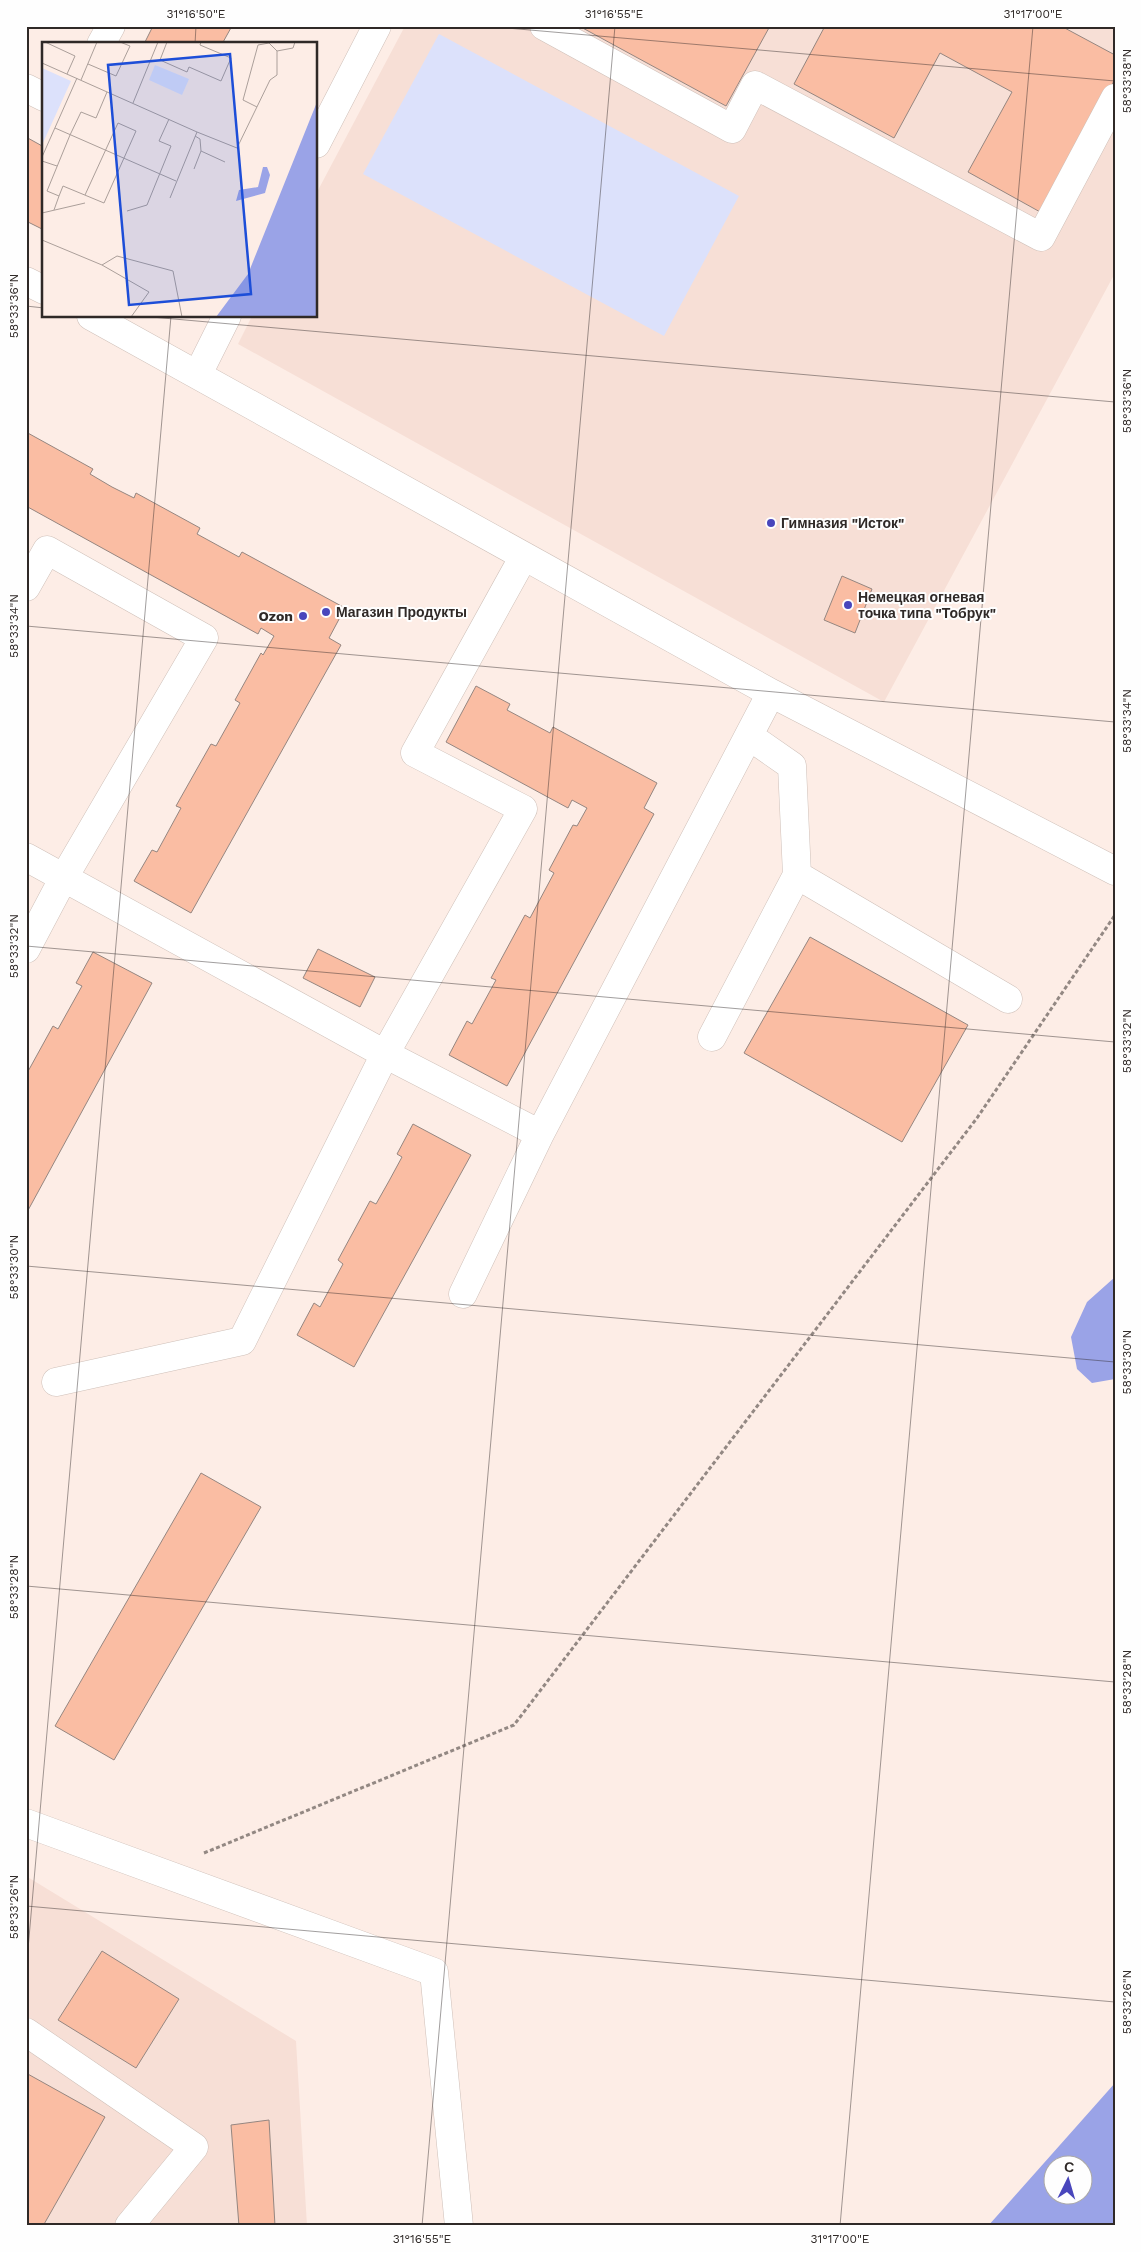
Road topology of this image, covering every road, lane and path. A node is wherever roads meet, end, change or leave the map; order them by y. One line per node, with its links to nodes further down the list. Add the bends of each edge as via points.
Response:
1 (110, 26): 4 (street)
2 (377, 26): 8 (street)
3 (544, 26): 7 (street, via 732,129 755,86 1041,237)
4 (102, 42)
5 (26, 88): 6 (street)
6 (42, 96)
7 (1115, 98)
8 (318, 140)
9 (26, 281): 10 (street)
10 (42, 289)
11 (96, 318): 13 (street)
12 (226, 318): 13 (street)
13 (198, 374): 14 (street)
14 (524, 556): 16 (street); 26 (street, via 414,753 523,809)
15 (26, 587): 21 (street, via 47,550 204,638)
16 (771, 693): 17 (street); 19 (street)
17 (749, 736): 20 (street, via 792,766); 27 (street)
18 (26, 857): 21 (street)
19 (1115, 871)
20 (797, 875): 24 (street); 25 (street)
21 (63, 879): 23 (street); 26 (street)
22 (1115, 915): 31 (path, via 978,1118 514,1725)
23 (26, 949)
24 (1008, 999)
25 (712, 1037)
26 (385, 1054): 27 (street); 29 (street, via 242,1341)
27 (540, 1134): 28 (street)
28 (463, 1294)
29 (56, 1382)
30 (26, 1823): 31 (street)
31 (160, 1872): 34 (street, via 434,1972)
32 (26, 2032): 33 (street, via 194,2147)
33 (129, 2226)
34 (459, 2226)

